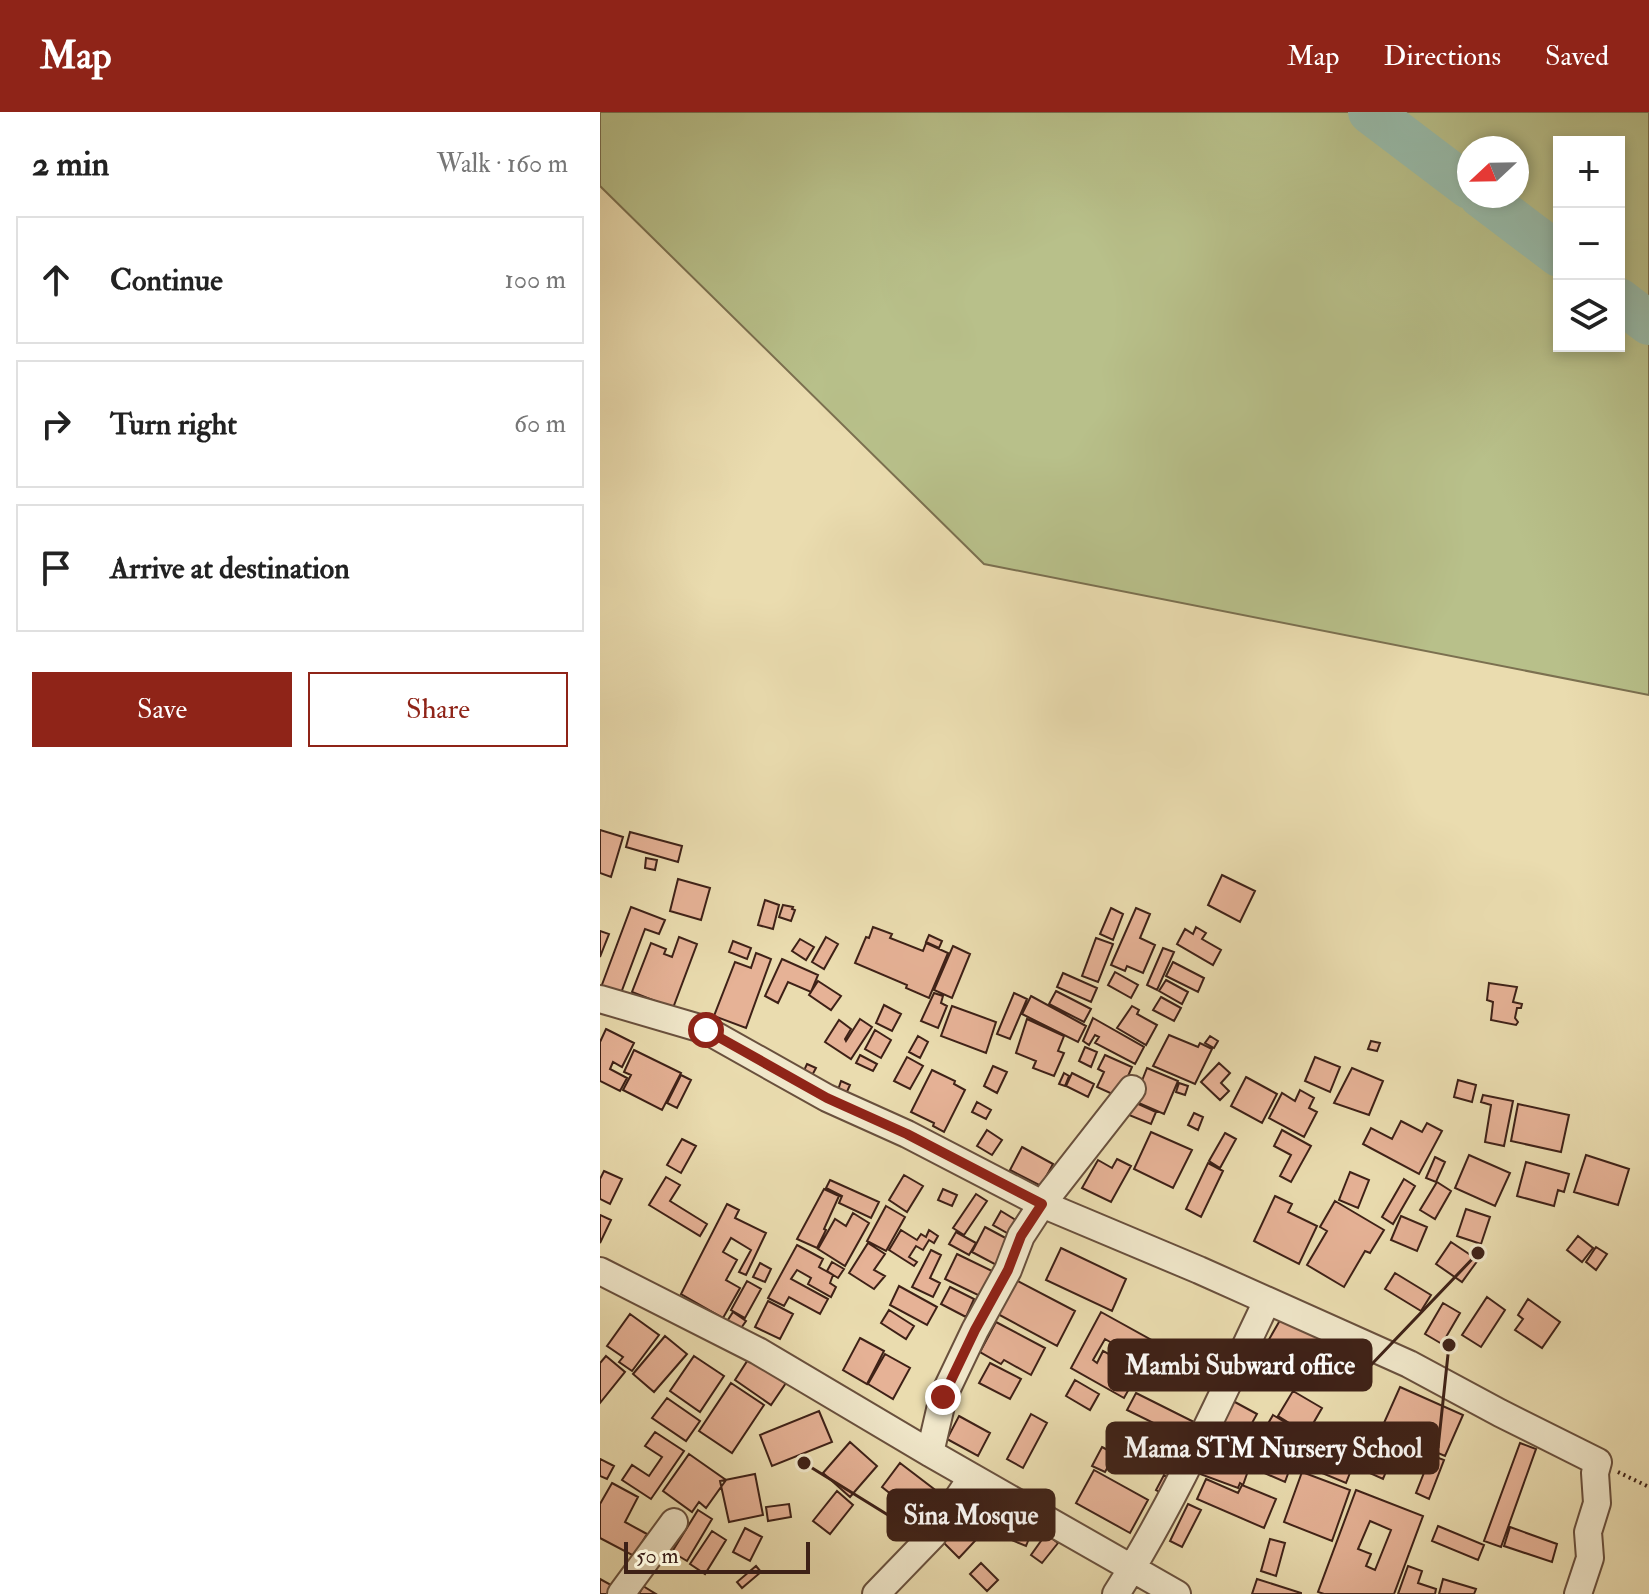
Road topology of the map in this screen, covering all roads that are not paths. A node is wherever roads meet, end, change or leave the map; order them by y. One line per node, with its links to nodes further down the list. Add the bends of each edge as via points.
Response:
1 (600, 999): 3 (street, via 706,1030 827,1098)
2 (1132, 1089): 3 (street)
3 (1042, 1204): 5 (street); 6 (street, via 1021,1236 943,1397)
4 (600, 1271): 6 (street, via 758,1351)
5 (1267, 1301): 9 (street); 14 (street, via 1409,1364 1598,1462 1597,1503 1588,1532 1590,1558)
6 (930, 1453): 7 (street)
7 (972, 1477): 9 (street); 11 (street, via 933,1535)
8 (674, 1522): 10 (street)
9 (1132, 1569): 12 (street); 13 (street)
10 (621, 1594)
11 (876, 1594)
12 (1116, 1594)
13 (1177, 1594)
14 (1578, 1594)

